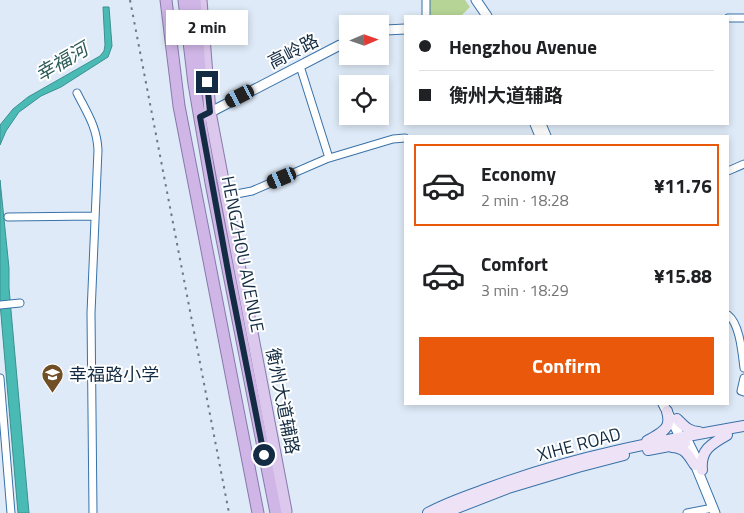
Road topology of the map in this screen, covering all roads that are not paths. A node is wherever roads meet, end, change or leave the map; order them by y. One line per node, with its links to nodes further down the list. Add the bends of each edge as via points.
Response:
1 (166, 0): 46 (highway, HENGZHOU AVENUE, via 179,106)
2 (184, 0): 18 (highway, HENGZHOU AVENUE)
3 (194, 0): 18 (highway)
4 (201, 0): 17 (main road, 衡州大道辅路)
5 (426, 0): 7 (street)
6 (474, 0): 8 (street); 9 (street)
7 (426, 15)
8 (482, 15)
9 (486, 15)
10 (729, 18): 11 (street)
11 (744, 18)
12 (404, 29): 13 (street)
13 (389, 30)
14 (339, 46): 15 (street, 高岭路)
15 (300, 66): 17 (street, 高岭路); 20 (street)
16 (77, 93): 24 (street, via 97,137)
17 (210, 112): 18 (street, 高岭路); 23 (main road, 衡州大道辅路)
18 (200, 117): 47 (highway, HENGZHOU AVENUE)
19 (404, 138): 20 (street)
20 (329, 158): 23 (street, via 252,191)
21 (744, 164): 22 (street)
22 (729, 171)
23 (226, 196): 48 (main road, 衡州大道辅路)
24 (95, 216): 25 (street); 45 (street, via 91,313)
25 (8, 217)
26 (18, 303): 27 (street)
27 (0, 305)
28 (729, 316): 29 (street, via 741,345)
29 (744, 368)
30 (0, 378): 44 (street)
31 (744, 378): 32 (street)
32 (743, 392)
33 (666, 406): 34 (street); 39 (street); 40 (main road, via 667,426)
34 (677, 419): 36 (main road, via 693,432); 39 (street)
35 (744, 426): 36 (main road, XIHE ROAD)
36 (710, 432): 39 (main road, XIHE ROAD)
37 (744, 432): 38 (main road, XIHE ROAD)
38 (727, 435): 39 (main road, XIHE ROAD); 42 (main road, via 708,447)
39 (684, 440): 40 (main road, XIHE ROAD); 41 (main road, XIHE ROAD); 42 (street)
40 (638, 446): 49 (main road, XIHE ROAD, via 544,469)
41 (664, 447): 42 (main road, via 684,450); 50 (main road, XIHE ROAD, via 544,477)
42 (698, 468): 43 (street)
43 (716, 512): 51 (street)
44 (11, 513)
45 (93, 513)
46 (258, 513)
47 (276, 513)
48 (285, 513)
49 (428, 513)
50 (444, 513)
51 (687, 513)

